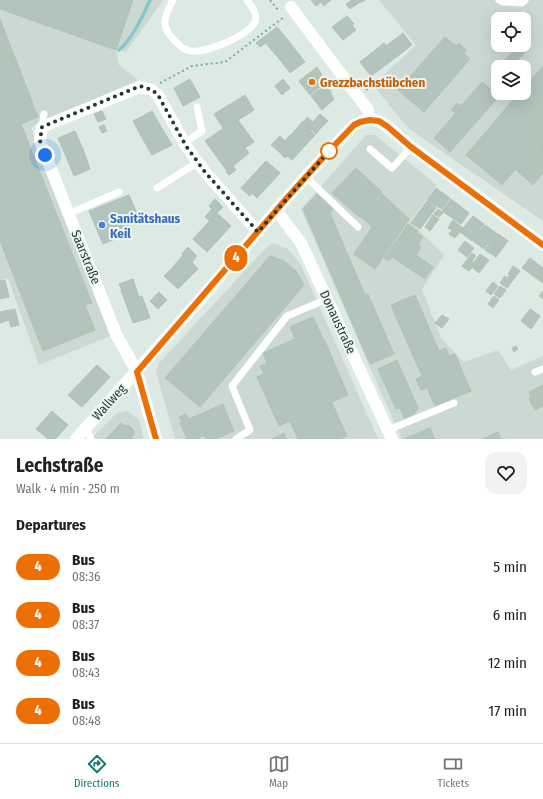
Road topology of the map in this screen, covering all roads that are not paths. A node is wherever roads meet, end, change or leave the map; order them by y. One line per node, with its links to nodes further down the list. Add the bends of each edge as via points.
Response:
1 (173, 0): 4 (lane, via 165,18 165,26 177,43 186,50 195,52 246,32 256,21)
2 (499, 0): 3 (lane, via 522,3)
3 (526, 0)
4 (249, 1)
5 (288, 4): 8 (street, via 368,110)
6 (197, 107): 10 (lane, via 202,131)
7 (44, 114): 9 (lane)
8 (370, 120): 11 (street, via 379,121); 14 (street, Wallweg, via 354,125)
9 (42, 127): 10 (street, via 140,86 158,95); 18 (street, Saarstraße, via 40,141)
10 (184, 143): 13 (street)
11 (411, 147): 12 (lane, via 392,168); 21 (street)
12 (370, 149)
13 (198, 162): 15 (lane); 20 (street)
14 (306, 177): 17 (street, Wallweg); 19 (lane)
15 (158, 188)
16 (119, 192): 18 (lane)
17 (276, 210): 20 (street, Wallweg); 22 (street, Donaustraße, via 301,243)
18 (68, 214): 24 (street, Saarstraße, via 116,334)
19 (358, 227)
20 (258, 232): 24 (street, Wallweg)
21 (543, 245)
22 (327, 299): 28 (street, Donaustraße); 32 (lane, via 287,316 232,386 250,430)
23 (543, 369): 25 (lane)
24 (137, 372): 27 (street, Wallweg); 31 (street, Saarstraße)
25 (535, 372)
26 (454, 404): 28 (lane)
27 (86, 428): 29 (street, Wallweg); 30 (lane)
28 (390, 435)
29 (76, 439)
30 (92, 439)
31 (156, 439)
32 (236, 439)

